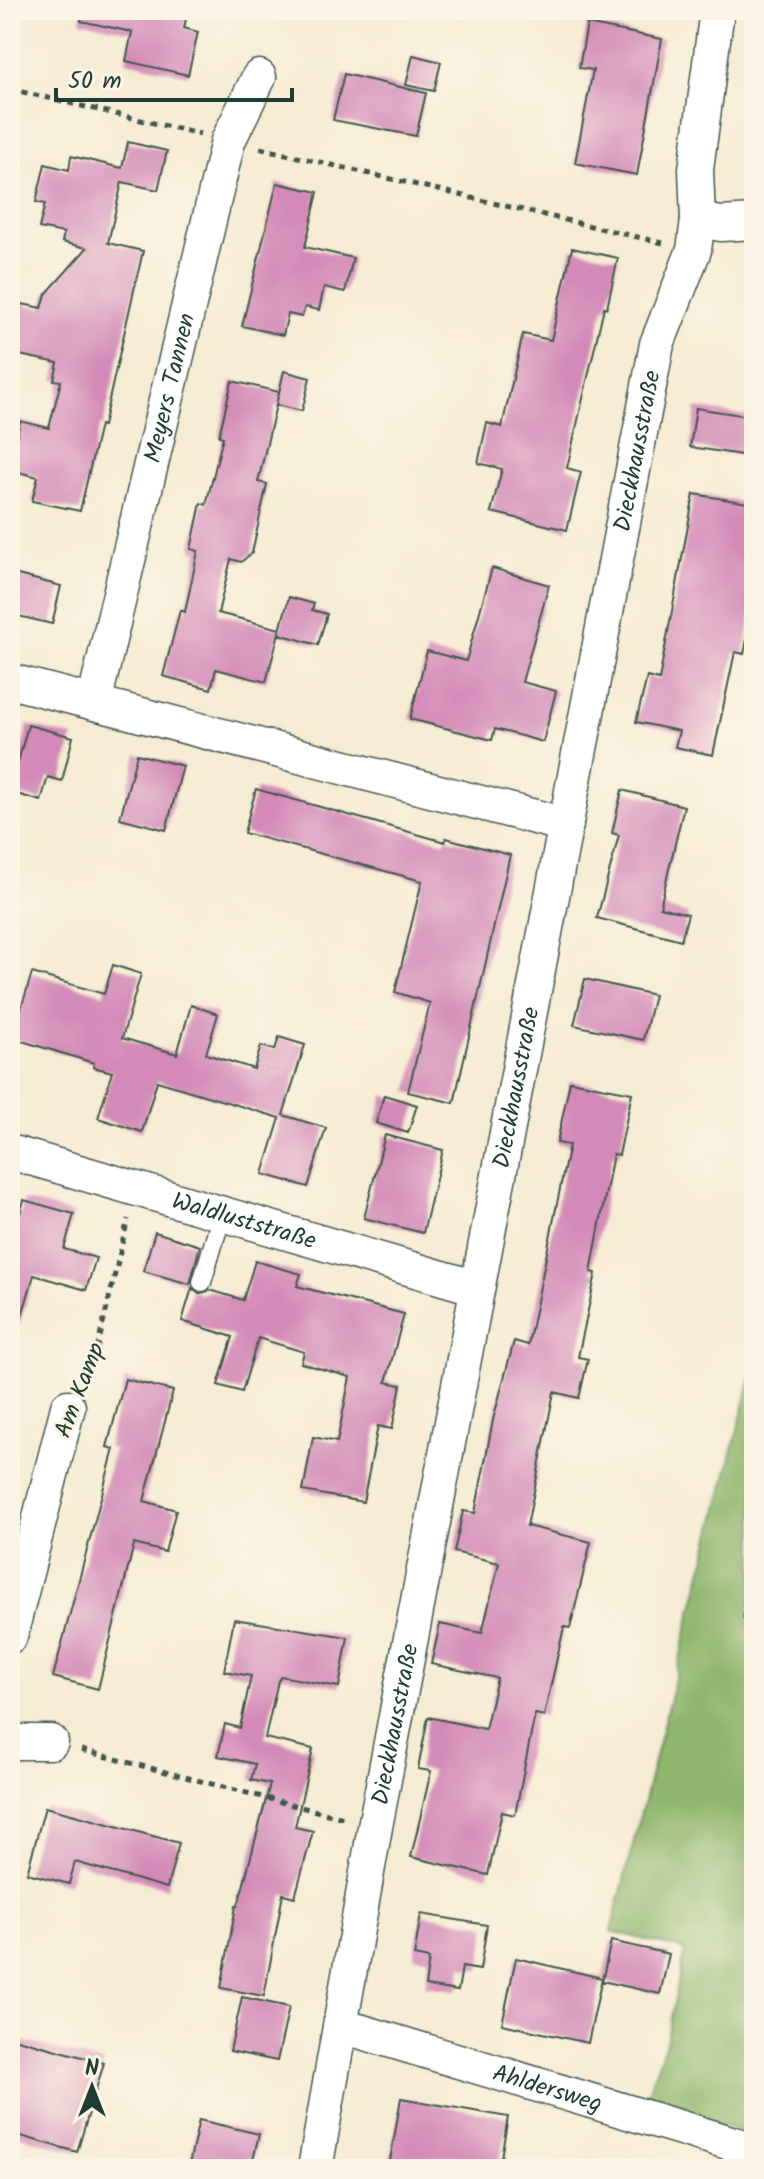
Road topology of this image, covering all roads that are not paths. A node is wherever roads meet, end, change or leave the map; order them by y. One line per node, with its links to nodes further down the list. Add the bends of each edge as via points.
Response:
1 (717, 10): 4 (street, Dieckhausstraße, via 696,169)
2 (259, 77): 6 (street, Meyers Tannen, via 228,141)
3 (754, 222): 4 (street, via 721,224)
4 (696, 235): 7 (street, Dieckhausstraße, via 657,344)
5 (10, 681): 6 (street)
6 (94, 703): 7 (street)
7 (566, 825): 11 (street, Dieckhausstraße)
8 (10, 1152): 9 (street, Waldluststraße)
9 (222, 1215): 10 (lane); 11 (street, Waldluststraße)
10 (202, 1282)
11 (477, 1288): 16 (street, Dieckhausstraße)
12 (68, 1407): 13 (street, Am Kamp)
13 (10, 1636)
14 (10, 1742): 15 (street)
15 (51, 1742)
16 (340, 2028): 17 (street, Ahldersweg); 18 (street, Dieckhausstraße)
17 (754, 2150)
18 (315, 2169)

